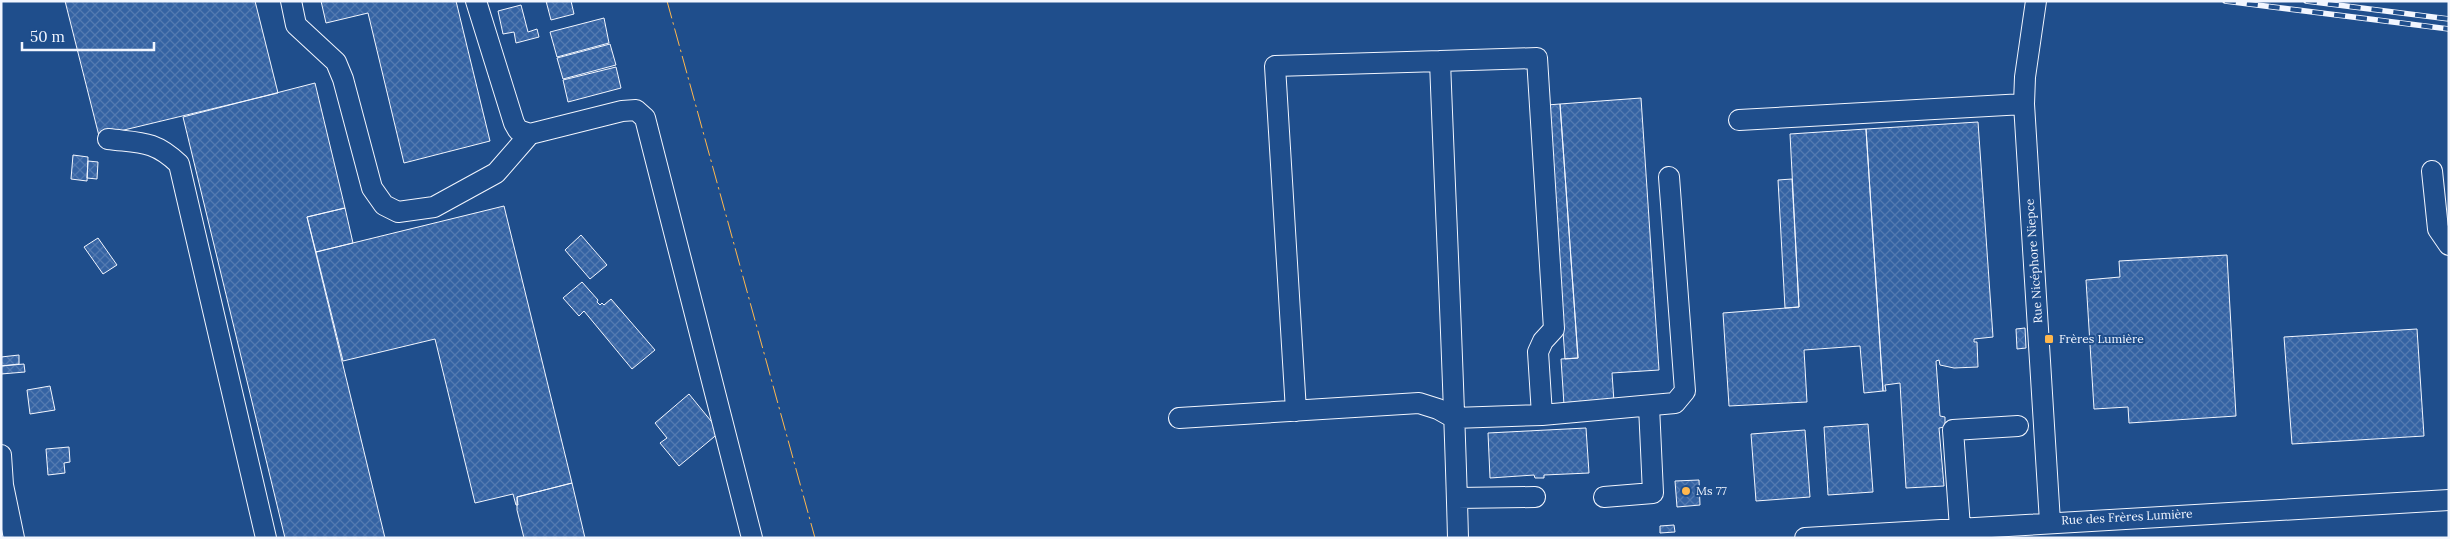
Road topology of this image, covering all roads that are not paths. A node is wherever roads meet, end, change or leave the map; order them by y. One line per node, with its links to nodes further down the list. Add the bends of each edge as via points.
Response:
1 (290, 1): 7 (street, via 296,25 336,62 372,188 384,205 398,212 434,207 496,173)
2 (476, 1): 7 (street, via 514,124 518,130)
3 (2036, 1): 5 (street, Rue Nicéphore Niepce)
4 (1440, 61): 13 (street, via 1275,66); 14 (street, via 1537,58 1554,329 1538,352); 16 (street)
5 (2024, 104): 6 (street); 23 (street, Rue Nicéphore Niepce)
6 (1739, 120)
7 (530, 134): 27 (street, via 622,111 636,110 645,118)
8 (108, 139): 26 (street, via 150,144 164,150 179,164)
9 (2432, 171): 11 (street, via 2438,229)
10 (1669, 177): 12 (street, via 1685,391 1675,403)
11 (2449, 245)
12 (1649, 406): 14 (street); 19 (street, via 1653,493)
13 (1296, 411): 15 (street); 16 (street, via 1419,403)
14 (1542, 415): 16 (street)
15 (1179, 418)
16 (1454, 418): 20 (street)
17 (2018, 426): 24 (street, via 1953,430)
18 (1, 455): 25 (street, via 3,484)
19 (1604, 497)
20 (1457, 498): 21 (street); 28 (street)
21 (1535, 498)
22 (2449, 500): 23 (street, Rue des Frères Lumière)
23 (2050, 522): 24 (street, Rue des Frères Lumière)
24 (1960, 528): 29 (street, Rue des Frères Lumière)
25 (14, 538)
26 (266, 538)
27 (752, 538)
28 (1458, 538)
29 (1804, 538)

